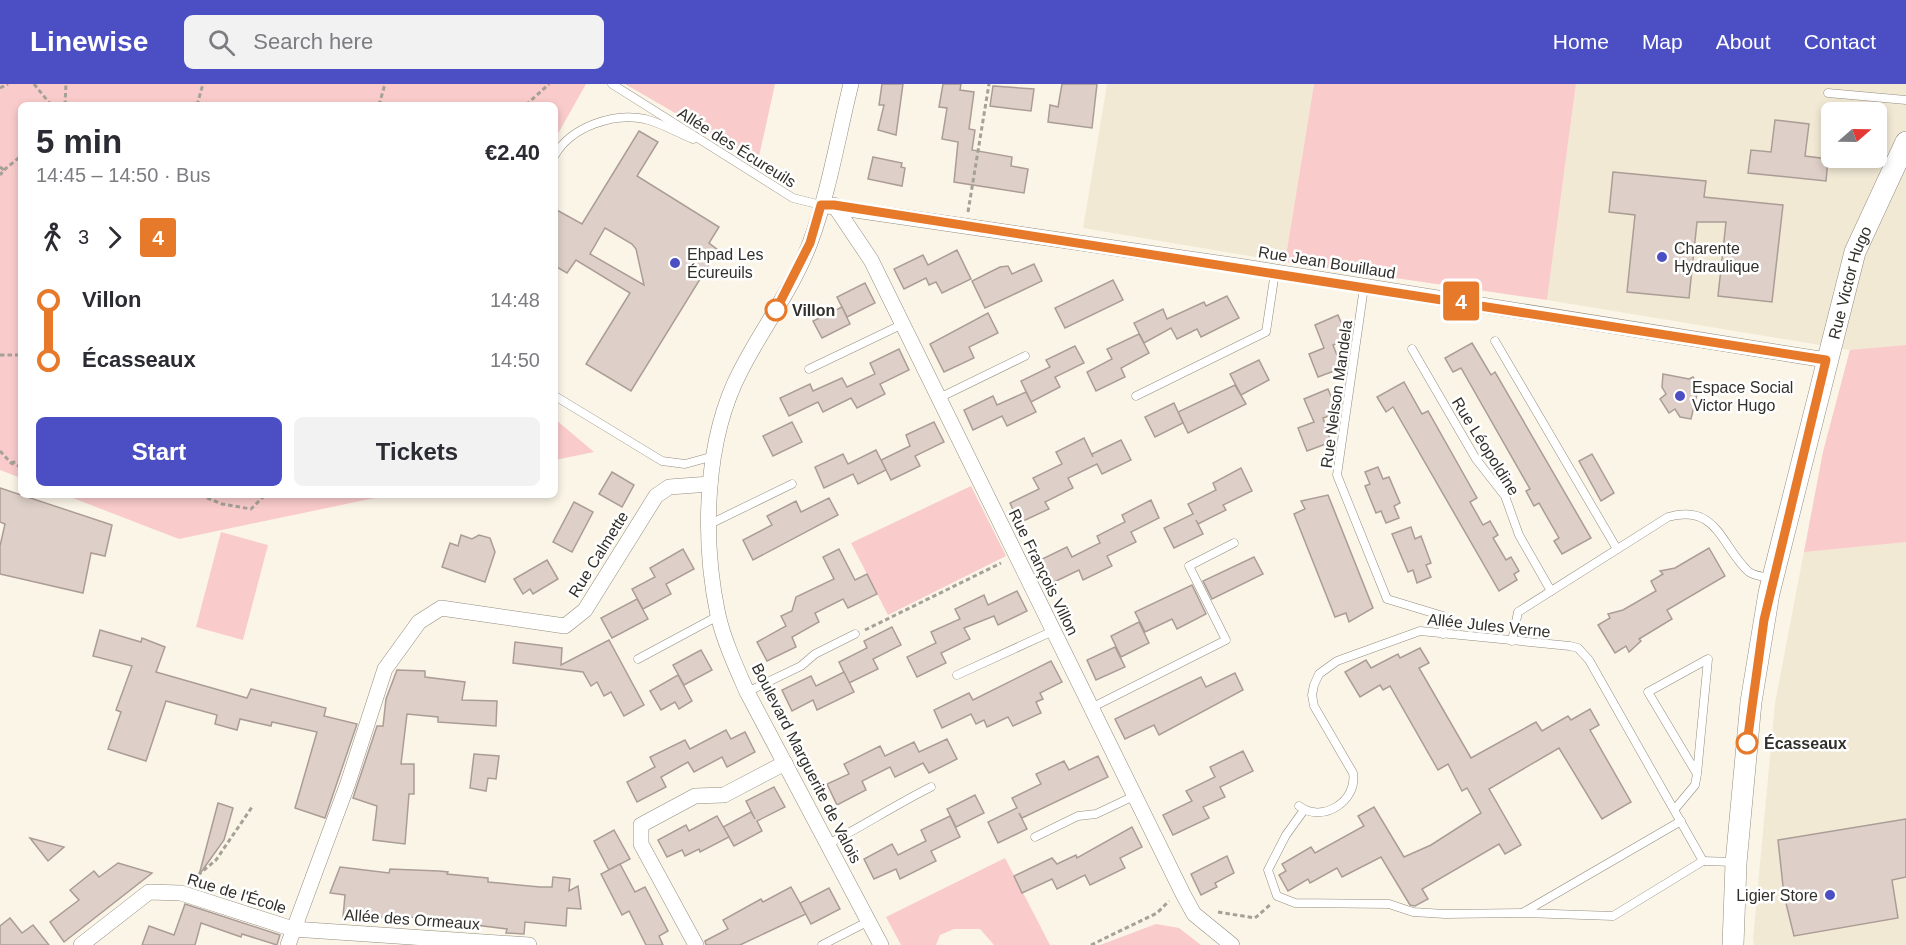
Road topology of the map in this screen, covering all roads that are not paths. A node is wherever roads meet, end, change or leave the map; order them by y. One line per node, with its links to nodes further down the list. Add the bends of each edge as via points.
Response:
1 (612, 84): 7 (lane, Allée des Écureuils)
2 (851, 84): 10 (street)
3 (1828, 93): 4 (lane)
4 (1906, 100)
5 (1906, 142): 9 (street, Rue Victor Hugo)
6 (558, 149): 7 (lane, via 584,128 623,118 645,119)
7 (716, 149): 10 (lane, Allée des Écureuils, via 793,198)
8 (1904, 164): 9 (street, Rue Victor Hugo)
9 (1884, 191): 17 (street, Rue Victor Hugo, via 1855,252)
10 (828, 205): 11 (street, Rue Jean Bouillaud); 13 (street, Rue François Villon, via 871,260); 22 (street, via 784,297 740,371 727,401)
11 (1275, 272): 12 (street, Rue Jean Bouillaud); 19 (lane, via 1266,332)
12 (1364, 287): 17 (street, Rue Jean Bouillaud); 33 (lane, Rue Nelson Mandela, via 1337,476 1387,599 1443,616)
13 (903, 324): 18 (lane); 21 (street, Rue François Villon)
14 (1495, 341): 27 (lane)
15 (1412, 349): 29 (lane, Rue Léopoldine, via 1476,459 1505,496 1519,535)
16 (1025, 356): 21 (lane)
17 (1826, 360): 28 (street, Rue Victor Hugo)
18 (809, 369)
19 (1136, 396)
20 (558, 398): 22 (lane, via 662,461 685,464)
21 (939, 398): 31 (street, Rue François Villon)
22 (714, 456): 23 (street)
23 (710, 484): 25 (street, Boulevard Marguerite de Valois); 51 (street, Rue Calmette, via 669,487 656,496 585,610 565,626 441,608 419,622 386,669)
24 (792, 484): 25 (lane)
25 (710, 524): 30 (street, Boulevard Marguerite de Valois)
26 (1234, 543): 38 (lane, via 1189,566 1226,640)
27 (1617, 549): 28 (lane, via 1668,517 1694,515 1720,531 1749,571); 29 (lane)
28 (1773, 579): 48 (street, Rue Victor Hugo, via 1751,702)
29 (1551, 591): 34 (lane, via 1518,612)
30 (718, 616): 35 (lane); 37 (street, Boulevard Marguerite de Valois)
31 (1053, 631): 36 (lane); 38 (street, Rue François Villon)
32 (855, 634): 37 (lane)
33 (1443, 634): 34 (lane, Allée Jules Verne); 49 (lane, Allée Jules Verne, via 1420,631 1337,661 1319,674 1312,695 1314,706 1344,755 1354,783 1345,801 1324,812 1316,814 1301,808 1270,864 1270,881 1277,896 1295,903 1389,904 1413,912)
34 (1512, 641): 43 (lane, Allée Jules Verne, via 1570,646 1584,652)
35 (639, 659)
36 (957, 675)
37 (747, 692): 39 (street, Boulevard Marguerite de Valois)
38 (1091, 708): 42 (street, Rue François Villon)
39 (785, 763): 46 (street, Boulevard Marguerite de Valois); 55 (street, via 724,795 695,796 641,825 641,844)
40 (1696, 774): 40 (lane, via 1701,728 1708,659 1648,692); 43 (lane, via 1695,785)
41 (931, 787): 46 (lane)
42 (1134, 796): 45 (lane); 58 (street, Rue François Villon, via 1194,914)
43 (1675, 809): 44 (lane, Allée Jules Verne)
44 (1681, 821): 47 (lane, Allée Jules Verne); 49 (lane)
45 (1035, 837)
46 (828, 844): 50 (street, Boulevard Marguerite de Valois)
47 (1703, 861): 48 (lane); 49 (lane, via 1613,916)
48 (1736, 862): 59 (street, Rue Victor Hugo)
49 (1523, 913)
50 (869, 921): 56 (lane); 57 (street, Boulevard Marguerite de Valois)
51 (294, 929): 52 (street, Rue de l'École, via 181,893 149,892); 53 (street, Rue Calmette); 54 (street, Allée des Ormeaux)
52 (81, 945)
53 (288, 945)
54 (529, 945)
55 (696, 945)
56 (822, 945)
57 (881, 945)
58 (1232, 945)
59 (1733, 945)

